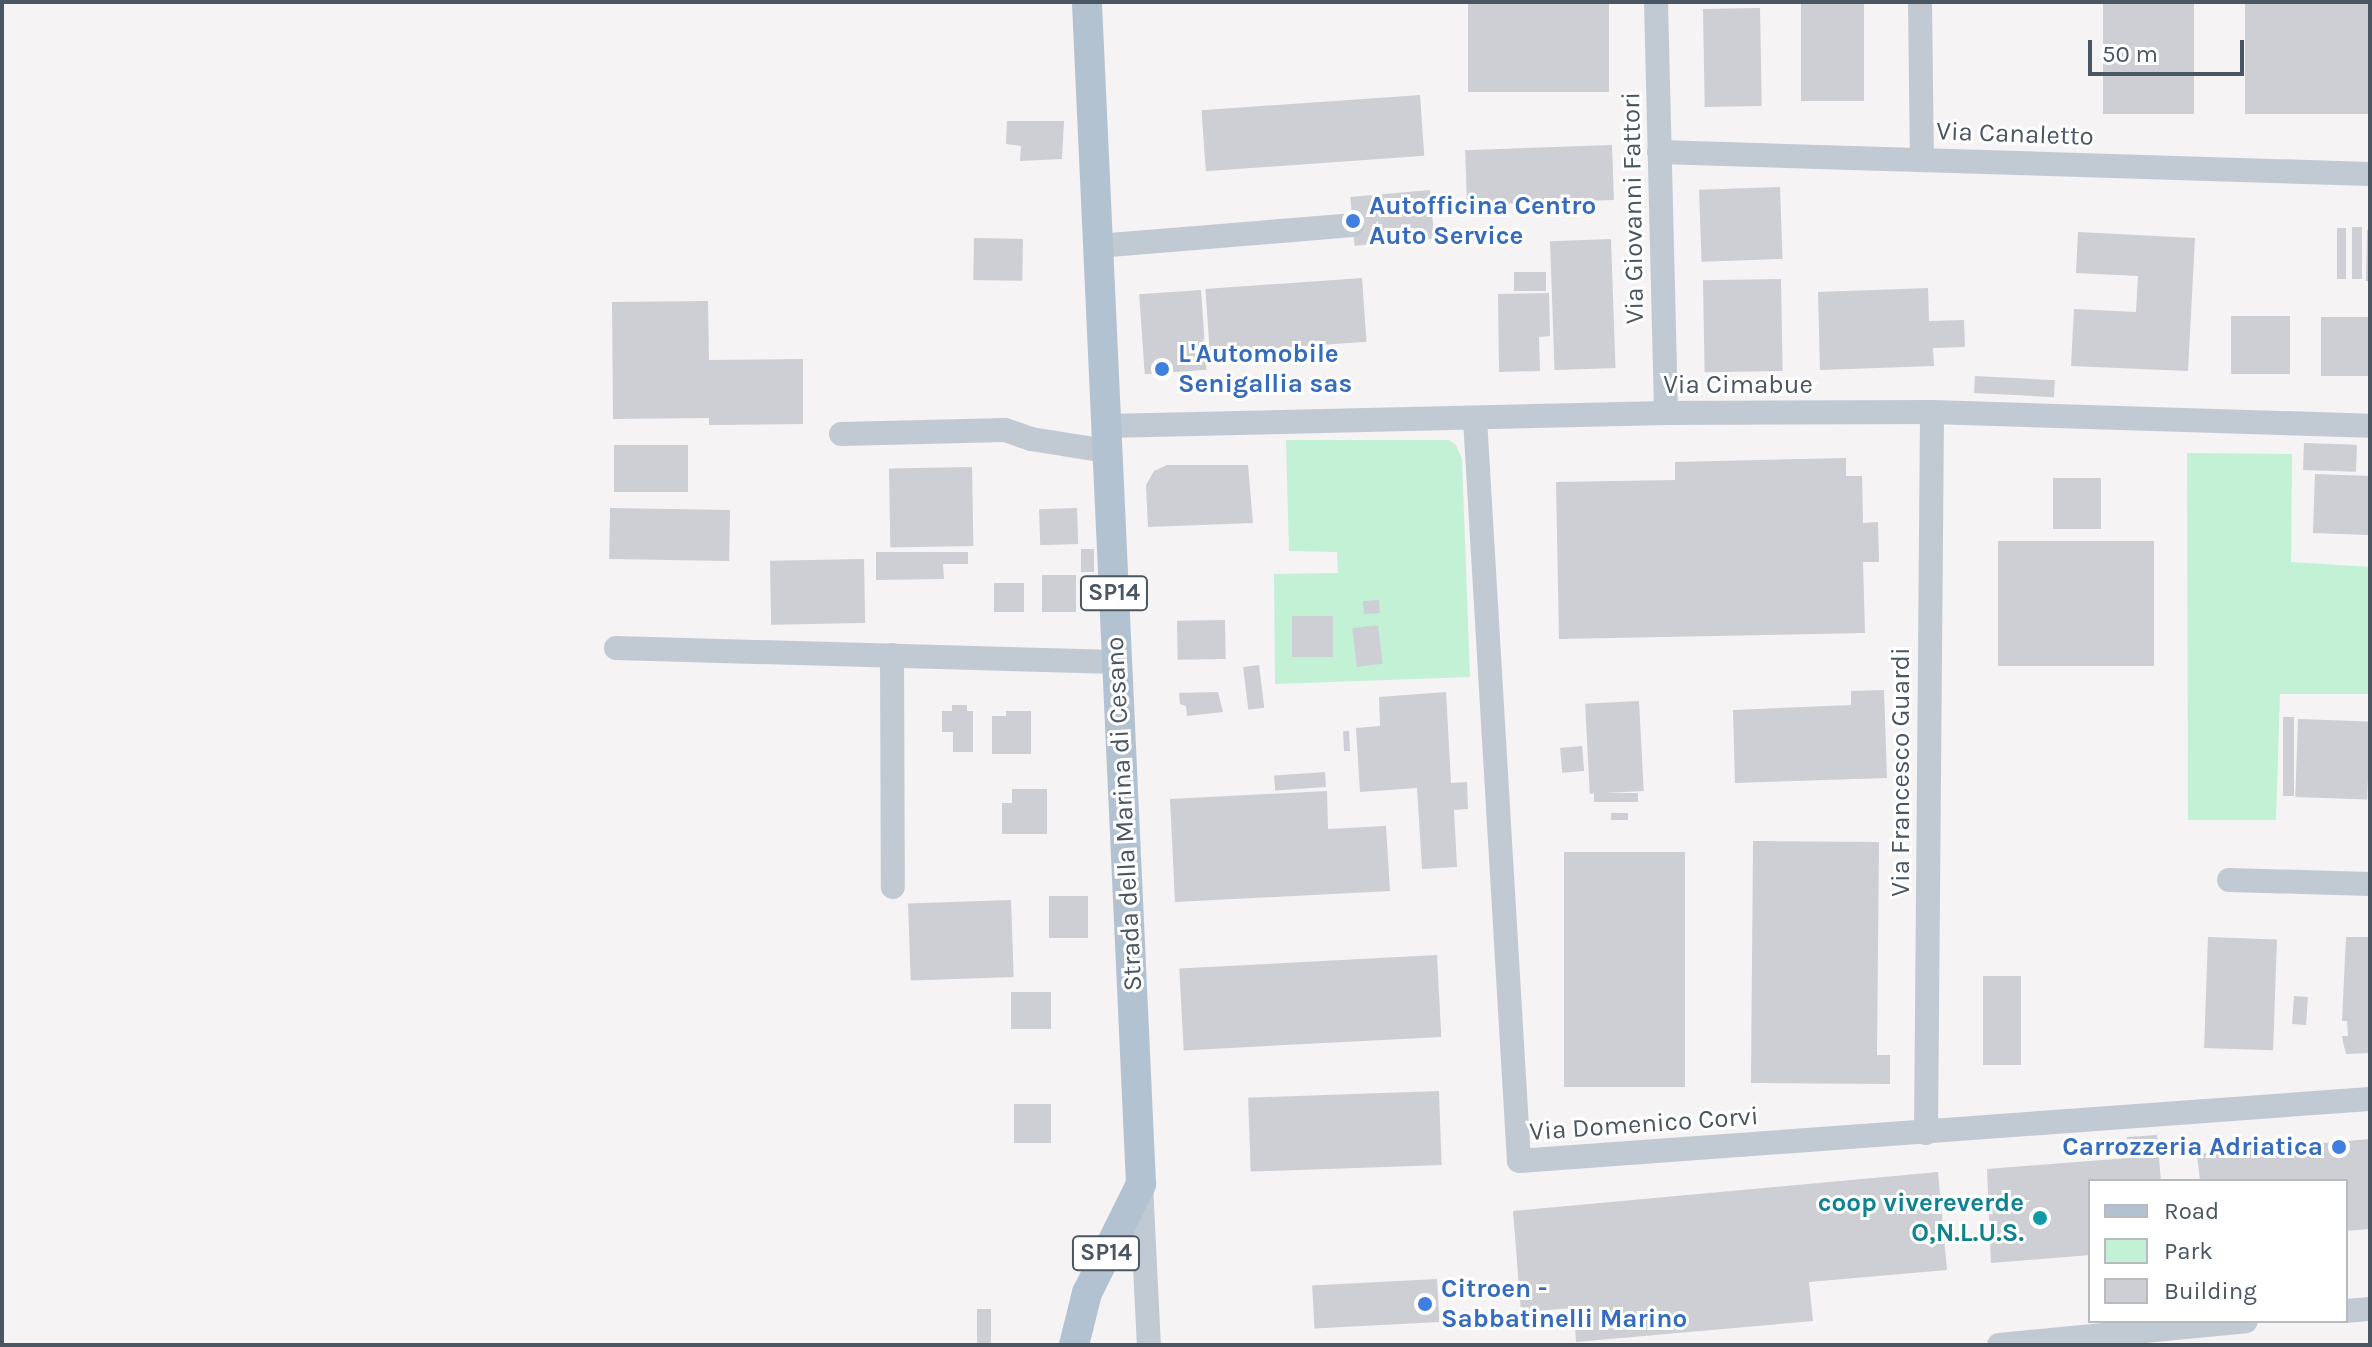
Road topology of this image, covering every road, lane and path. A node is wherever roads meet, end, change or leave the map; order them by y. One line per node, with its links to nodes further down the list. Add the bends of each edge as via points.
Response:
1 (1087, 2): 8 (main road, Strada della Marina di Cesano / SP14)
2 (1656, 2): 4 (street, Via Giovanni Fattori)
3 (1920, 2): 5 (street)
4 (1659, 152): 5 (street, Via Canaletto); 10 (street, Via Giovanni Fattori)
5 (1922, 159): 6 (street, Via Canaletto)
6 (2370, 174)
7 (1352, 225): 8 (street)
8 (1098, 246): 14 (main road, Strada della Marina di Cesano / SP14)
9 (1932, 412): 10 (street, Via Cimabue); 12 (street, Via Cimabue); 22 (street, Via Francesco Guardi)
10 (1666, 413): 11 (street, Via Cimabue)
11 (1475, 419): 14 (street, Via Cimabue); 22 (street, Via Domenico Corvi, via 1519,1161)
12 (2370, 426)
13 (841, 434): 14 (street, Via Cimabue, via 1005,430 1052,444)
14 (1107, 438): 17 (main road, Strada della Marina di Cesano / SP14)
15 (616, 648): 16 (street)
16 (892, 655): 17 (street); 20 (street)
17 (1117, 662): 23 (main road, Strada della Marina di Cesano / SP14)
18 (2229, 880): 19 (street)
19 (2370, 884)
20 (893, 887)
21 (2370, 1099): 22 (street, Via Domenico Corvi)
22 (1926, 1133)
23 (1141, 1184): 25 (main road, Strada della Marina di Cesano / SP14, via 1087,1293); 26 (street)
24 (2234, 1330): 27 (street)
25 (1081, 1339)
26 (1149, 1345)
27 (1999, 1345)

